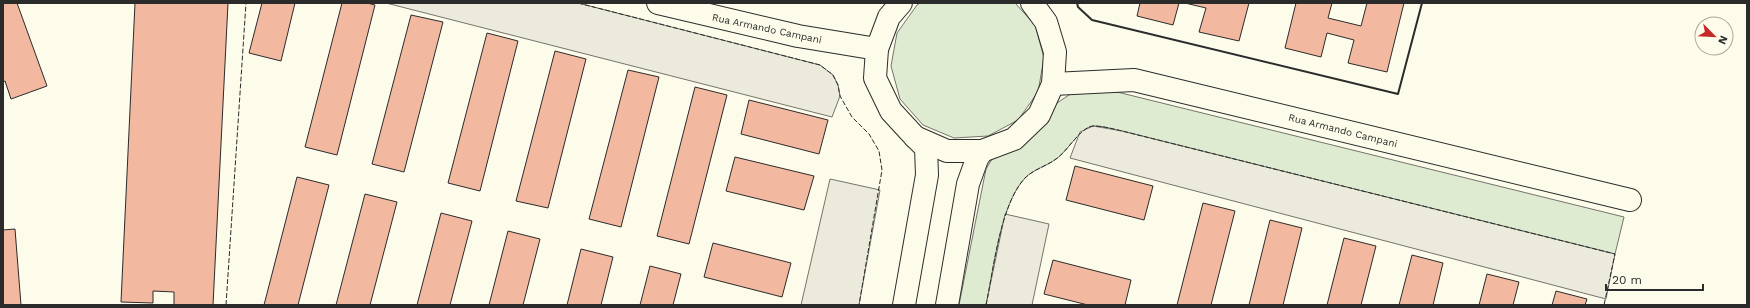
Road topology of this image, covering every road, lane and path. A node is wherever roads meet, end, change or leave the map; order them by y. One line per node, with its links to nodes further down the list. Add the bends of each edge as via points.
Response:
1 (658, 3): 4 (street, Rua Armando Campani, via 798,36)
2 (901, 3): 4 (street, via 889,17)
3 (1032, 3): 5 (street, via 1046,22 1055,52)
4 (877, 49): 6 (street, via 875,78 891,111)
5 (1053, 84): 7 (street, via 1039,115 1014,139); 8 (street, Rua Armando Campani, via 1134,80)
6 (915, 137): 7 (street, via 947,151); 9 (street, via 926,148 927,175)
7 (982, 151): 10 (street, via 968,184)
8 (1630, 200)
9 (904, 305)
10 (947, 305)

